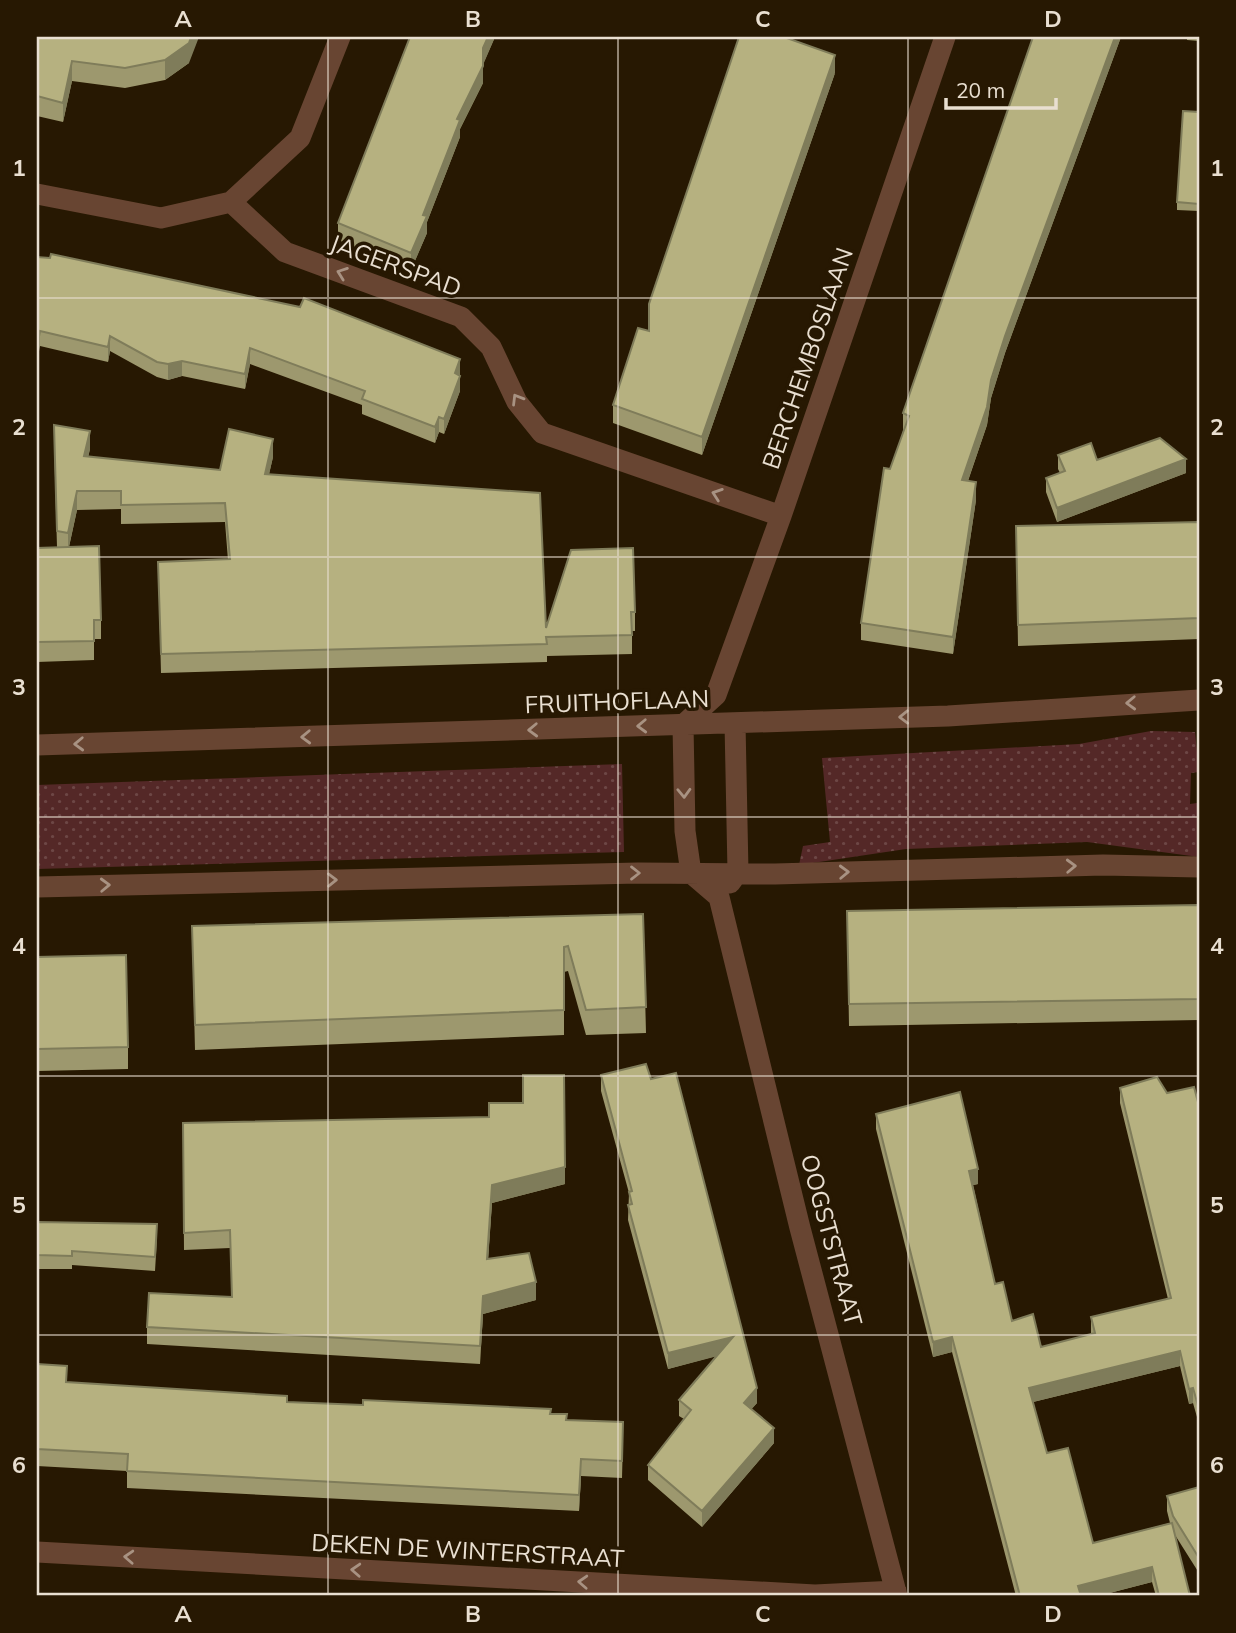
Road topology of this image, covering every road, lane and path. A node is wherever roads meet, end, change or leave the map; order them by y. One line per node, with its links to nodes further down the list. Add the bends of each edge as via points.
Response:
1 (340, 37): 4 (street, via 300,138)
2 (945, 37): 5 (street, BERCHEMBOSLAAN)
3 (37, 194): 4 (street, via 161,218)
4 (231, 202): 5 (street, JAGERSPAD, one-way to 4, via 542,433 517,402 491,347 461,317 285,252)
5 (781, 516): 6 (street, BERCHEMBOSLAAN)
6 (716, 695): 8 (street); 9 (street, BERCHEMBOSLAAN)
7 (1199, 700): 8 (street, FRUITHOFLAAN, one-way to 8, via 948,716)
8 (735, 723): 9 (street, FRUITHOFLAAN); 12 (street)
9 (682, 725): 10 (street, FRUITHOFLAAN, one-way to 10); 13 (street, one-way to 13)
10 (37, 745)
11 (1199, 867): 12 (street, one-way to 11)
12 (738, 872): 13 (street); 15 (street)
13 (691, 873): 14 (street, one-way to 13); 15 (street)
14 (37, 887)
15 (719, 897): 17 (street, OOGSTSTRAAT)
16 (37, 1552): 17 (street, DEKEN DE WINTERSTRAAT, one-way to 16, via 814,1595)
17 (897, 1594)

